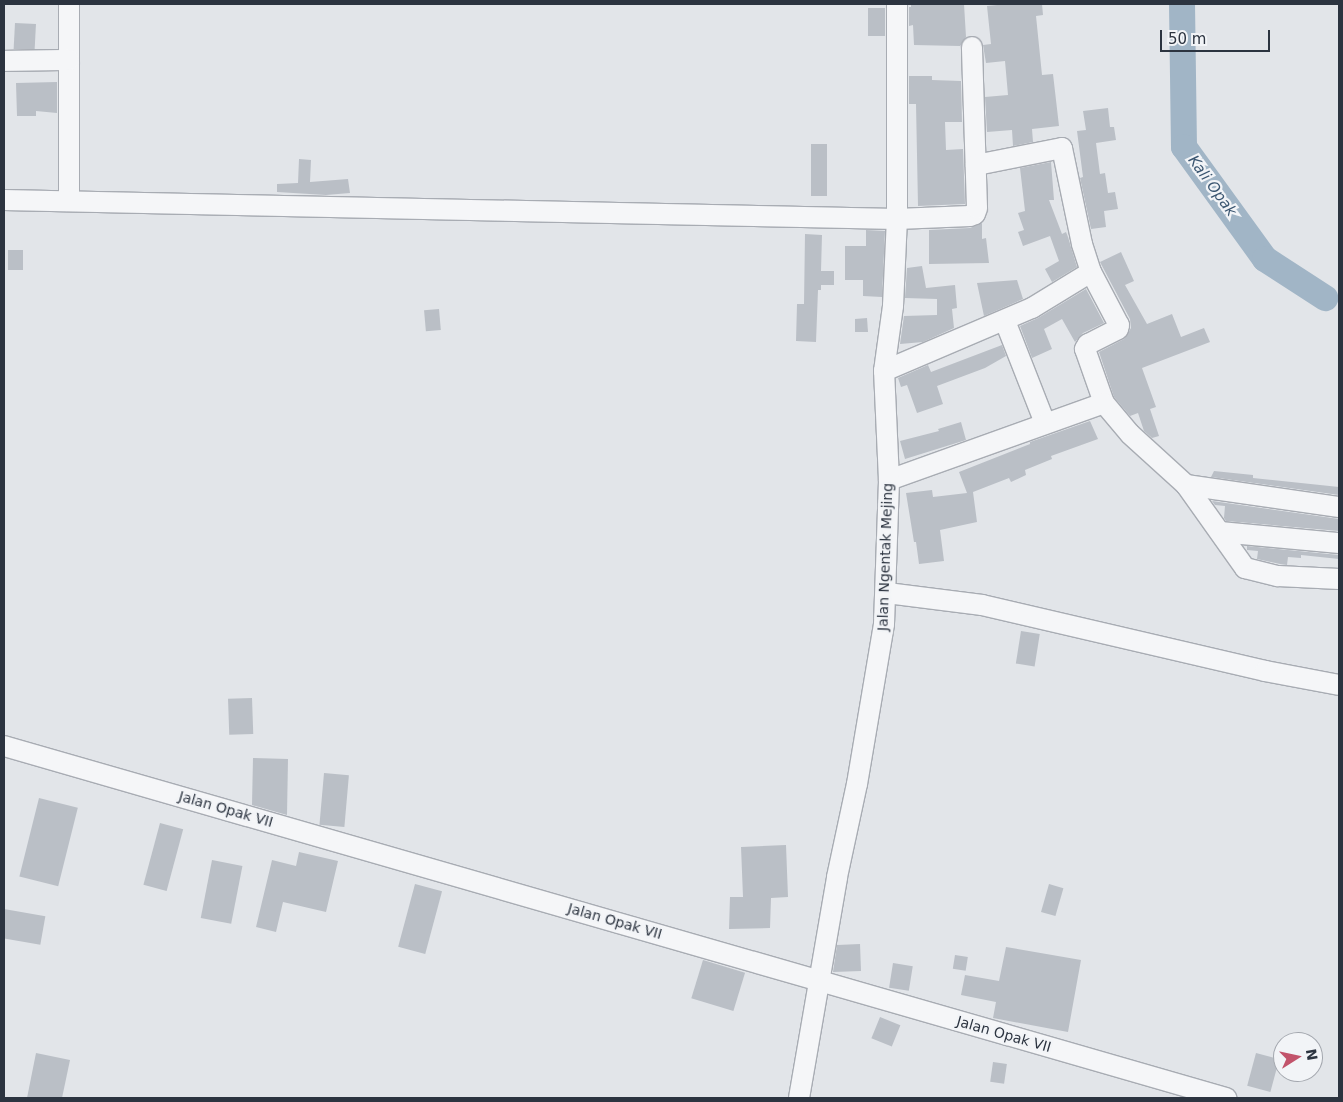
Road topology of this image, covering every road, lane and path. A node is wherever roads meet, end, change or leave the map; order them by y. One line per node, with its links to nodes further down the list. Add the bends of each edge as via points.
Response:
1 (69, 4): 4 (street)
2 (897, 4): 9 (street, Jalan Ngentak Mejing)
3 (972, 47): 6 (street)
4 (69, 60): 5 (street); 8 (street)
5 (4, 61)
6 (976, 165): 9 (street, via 977,208 973,216); 10 (street, via 1062,148)
7 (4, 200): 8 (street)
8 (69, 201): 9 (street)
9 (897, 219): 12 (street, Jalan Ngentak Mejing, via 893,306)
10 (1091, 272): 11 (street); 13 (street, via 1119,325 1118,329 1088,344 1085,349)
11 (1005, 321): 12 (street); 14 (street)
12 (884, 371): 15 (street, Jalan Ngentak Mejing)
13 (1104, 403): 14 (street); 16 (street, via 1130,434)
14 (1045, 424): 15 (street)
15 (889, 480): 21 (street, Jalan Ngentak Mejing)
16 (1186, 485): 17 (street); 18 (street)
17 (1339, 507)
18 (1220, 532): 19 (street); 20 (street, via 1245,568 1278,576)
19 (1339, 544)
20 (1339, 579)
21 (887, 592): 22 (street, via 982,605 1265,671); 24 (street, Jalan Ngentak Mejing, via 875,687)
22 (1339, 685)
23 (4, 746): 24 (street, Jalan Opak VII)
24 (819, 980): 25 (street, Jalan Ngentak Mejing); 26 (street, Jalan Opak VII)
25 (799, 1098)
26 (1226, 1098)

